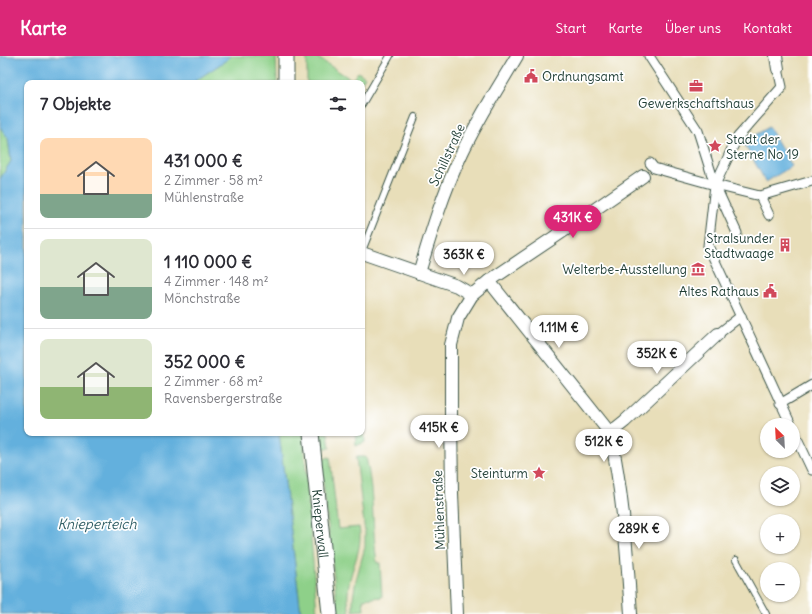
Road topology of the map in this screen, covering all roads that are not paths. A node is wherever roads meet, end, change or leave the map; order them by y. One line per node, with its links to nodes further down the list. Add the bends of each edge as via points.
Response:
1 (286, 56): 6 (street)
2 (390, 56): 7 (lane)
3 (517, 56): 17 (street, Schillstraße, via 461,154)
4 (649, 56): 11 (street, via 698,131)
5 (779, 60): 11 (street, via 782,87 737,138)
6 (286, 80)
7 (365, 99)
8 (415, 117): 15 (lane)
9 (643, 176): 11 (street, Mühlenstraße, via 652,166); 18 (street, Mühlenstraße)
10 (812, 181): 12 (street)
11 (715, 185): 12 (street); 14 (street); 20 (street, via 708,246)
12 (760, 196): 13 (street)
13 (769, 216)
14 (737, 233)
15 (365, 244)
16 (365, 253): 17 (street)
17 (418, 273): 19 (street, via 457,286)
18 (489, 281): 19 (street, Mühlenstraße); 25 (street)
19 (472, 295): 31 (street, Mühlenstraße, via 458,318 451,345 452,493)
20 (741, 316): 21 (street); 23 (street)
21 (718, 334): 25 (street)
22 (812, 385): 23 (street)
23 (780, 404): 24 (street)
24 (787, 418)
25 (610, 433): 32 (street, via 626,532)
26 (311, 436): 30 (street, Knieperwall)
27 (800, 445): 28 (street)
28 (812, 470)
29 (736, 560): 33 (lane)
30 (330, 614)
31 (458, 614)
32 (631, 614)
33 (766, 614)

